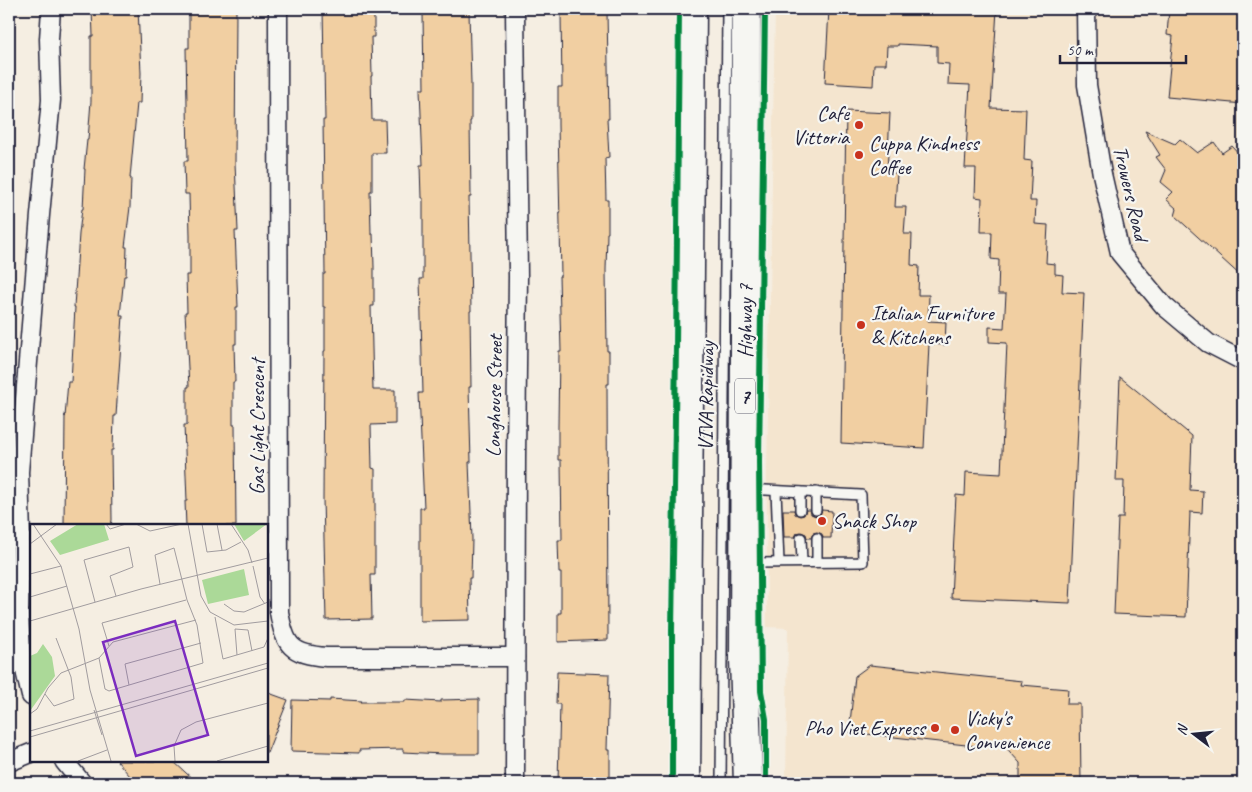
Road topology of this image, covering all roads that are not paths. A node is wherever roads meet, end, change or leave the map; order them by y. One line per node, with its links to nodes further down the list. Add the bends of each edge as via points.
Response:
1 (51, 9): 22 (street, via 51,100 19,472 19,611 22,654)
2 (278, 9): 21 (street, Gas Light Crescent, via 279,612 283,634 296,651 310,655)
3 (515, 9): 21 (street, Longhouse Street, via 518,277)
4 (692, 9): 28 (main road)
5 (727, 9): 29 (lane, VIVA Rapidway)
6 (746, 9): 9 (main road, Highway 7 / 7)
7 (1086, 9): 8 (street, Trowers Road, via 1087,85 1120,253 1164,306 1208,343)
8 (1243, 361)
9 (745, 488): 10 (lane); 20 (main road, Highway 7 / 7)
10 (776, 490): 11 (lane); 17 (lane)
11 (800, 492): 12 (lane); 13 (lane)
12 (816, 492): 14 (lane); 19 (lane, via 861,495 863,562)
13 (800, 510)
14 (816, 510)
15 (801, 538): 18 (lane)
16 (817, 538): 19 (lane)
17 (779, 562): 18 (lane); 20 (lane)
18 (802, 562): 19 (lane)
19 (817, 562)
20 (744, 564): 30 (main road, Highway 7 / 7)
21 (515, 657): 27 (street, Longhouse Street)
22 (30, 691)
23 (30, 753): 24 (street)
24 (9, 762)
25 (65, 762): 26 (street)
26 (82, 783)
27 (515, 783)
28 (686, 783)
29 (721, 783)
30 (748, 783)

